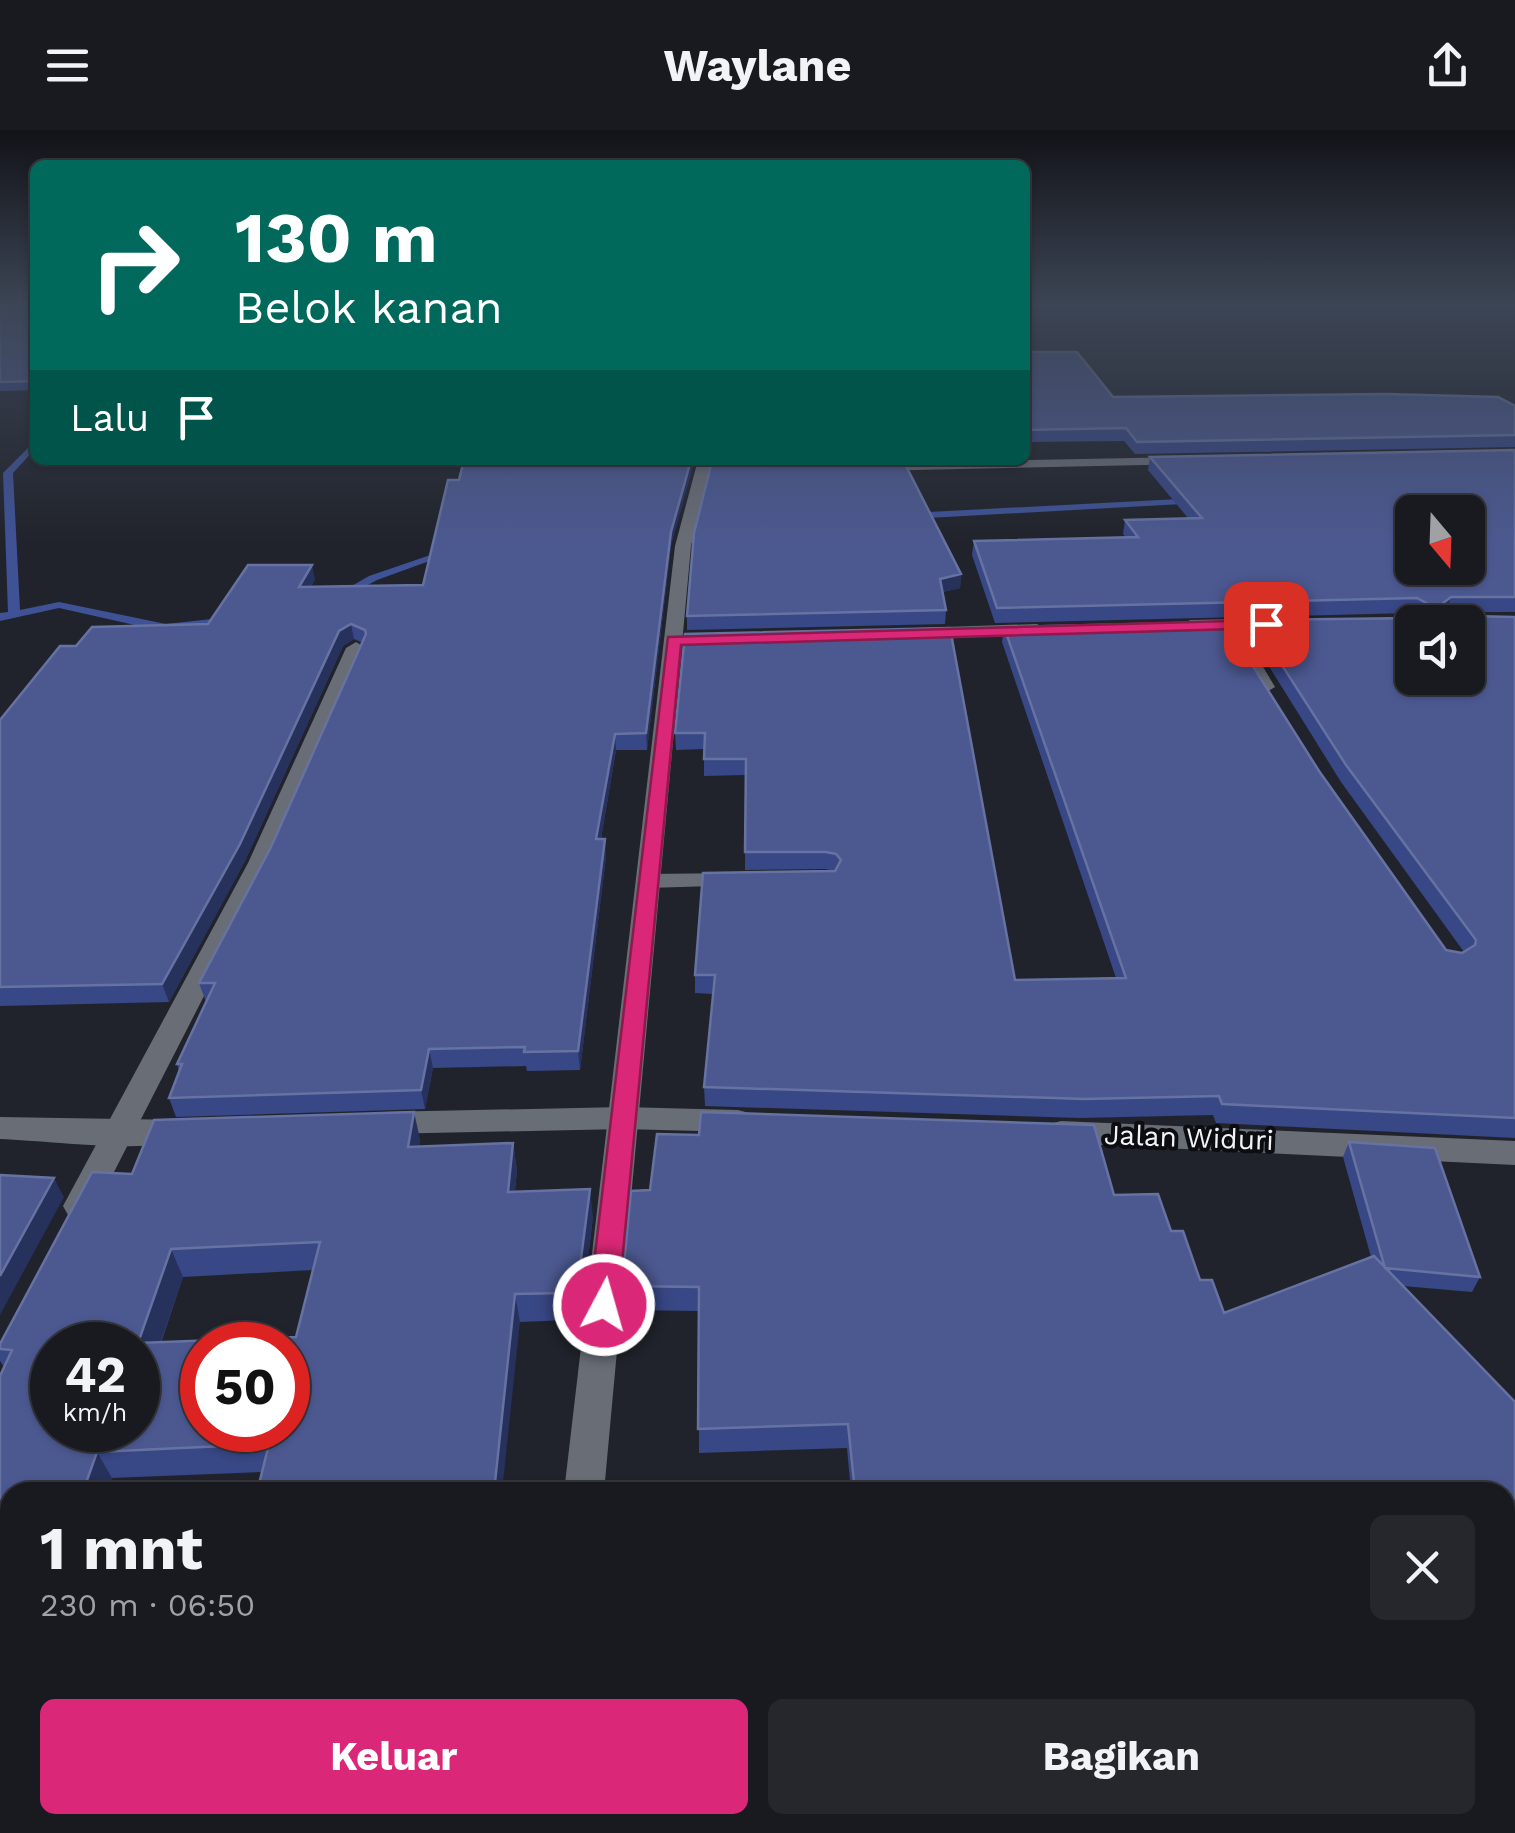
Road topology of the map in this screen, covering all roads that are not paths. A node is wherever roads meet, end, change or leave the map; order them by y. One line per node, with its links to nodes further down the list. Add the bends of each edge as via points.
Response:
1 (1198, 461): 2 (street)
2 (1030, 464)
3 (703, 465): 6 (street); 15 (street, via 685,536 684,640)
4 (973, 465): 5 (street)
5 (861, 467)
6 (722, 470)
7 (1302, 624): 8 (street)
8 (1229, 625): 9 (street); 13 (street)
9 (1169, 626)
10 (1050, 630): 11 (street)
11 (892, 634)
12 (356, 648): 22 (street, via 260,863)
13 (1273, 701)
14 (766, 880): 15 (street)
15 (648, 881): 16 (street)
16 (624, 1118): 17 (street); 18 (street); 25 (street)
17 (773, 1122)
18 (356, 1124)
19 (0, 1128): 22 (street)
20 (218, 1129): 22 (street)
21 (1036, 1131): 23 (street, Jalan Widuri)
22 (119, 1133): 24 (street)
23 (1515, 1154)
24 (64, 1237)
25 (585, 1482)

